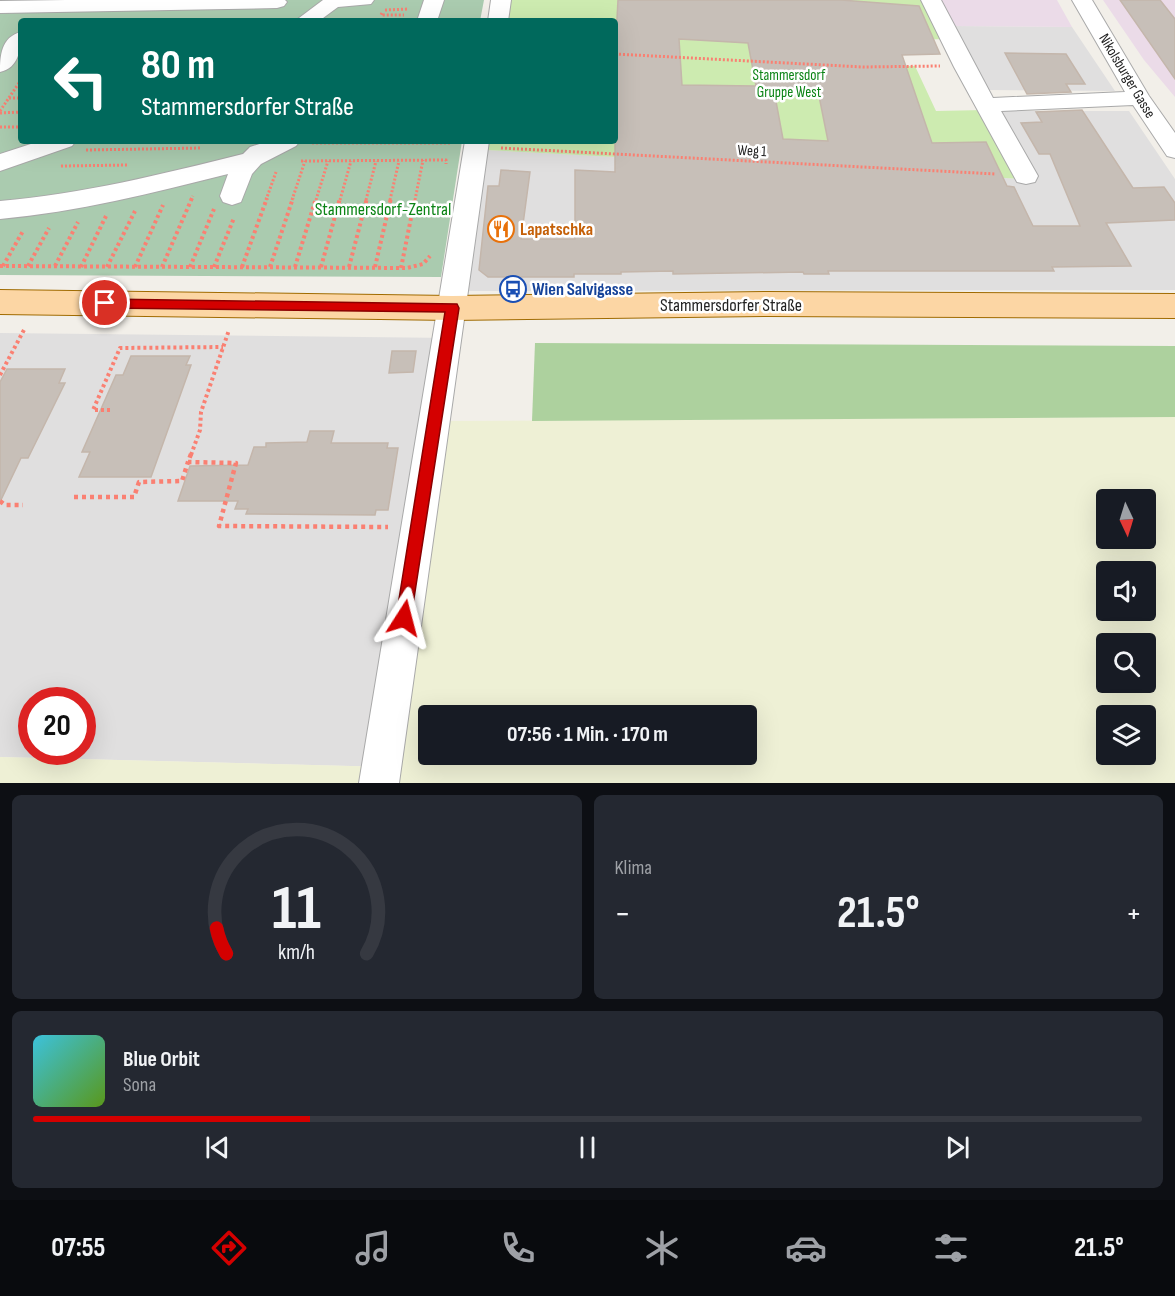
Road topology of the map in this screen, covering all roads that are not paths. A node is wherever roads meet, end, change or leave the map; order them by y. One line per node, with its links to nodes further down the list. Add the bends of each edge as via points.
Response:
1 (334, 0): 2 (street); 10 (street)
2 (364, 0)
3 (434, 0): 11 (street)
4 (501, 0): 12 (street)
5 (931, 0): 16 (street)
6 (1082, 0): 15 (street, Nikolsburger Gasse)
7 (0, 7): 8 (street)
8 (42, 9): 9 (street)
9 (284, 13)
10 (309, 18)
11 (420, 18)
12 (498, 18)
13 (18, 42): 14 (street)
14 (0, 66)
15 (1139, 98): 16 (street); 20 (street, Nikolsburger Gasse)
16 (987, 105): 22 (street)
17 (468, 144): 27 (street)
18 (70, 146): 21 (street)
19 (274, 148): 23 (street, via 241,171); 24 (street, via 147,186)
20 (1175, 150)
21 (0, 164)
22 (1026, 176)
23 (232, 196)
24 (0, 210)
25 (0, 302): 27 (main road, Stammersdorfer Straße)
26 (1175, 306): 27 (main road, Stammersdorfer Straße, via 770,304)
27 (452, 308): 28 (street)
28 (379, 783)

